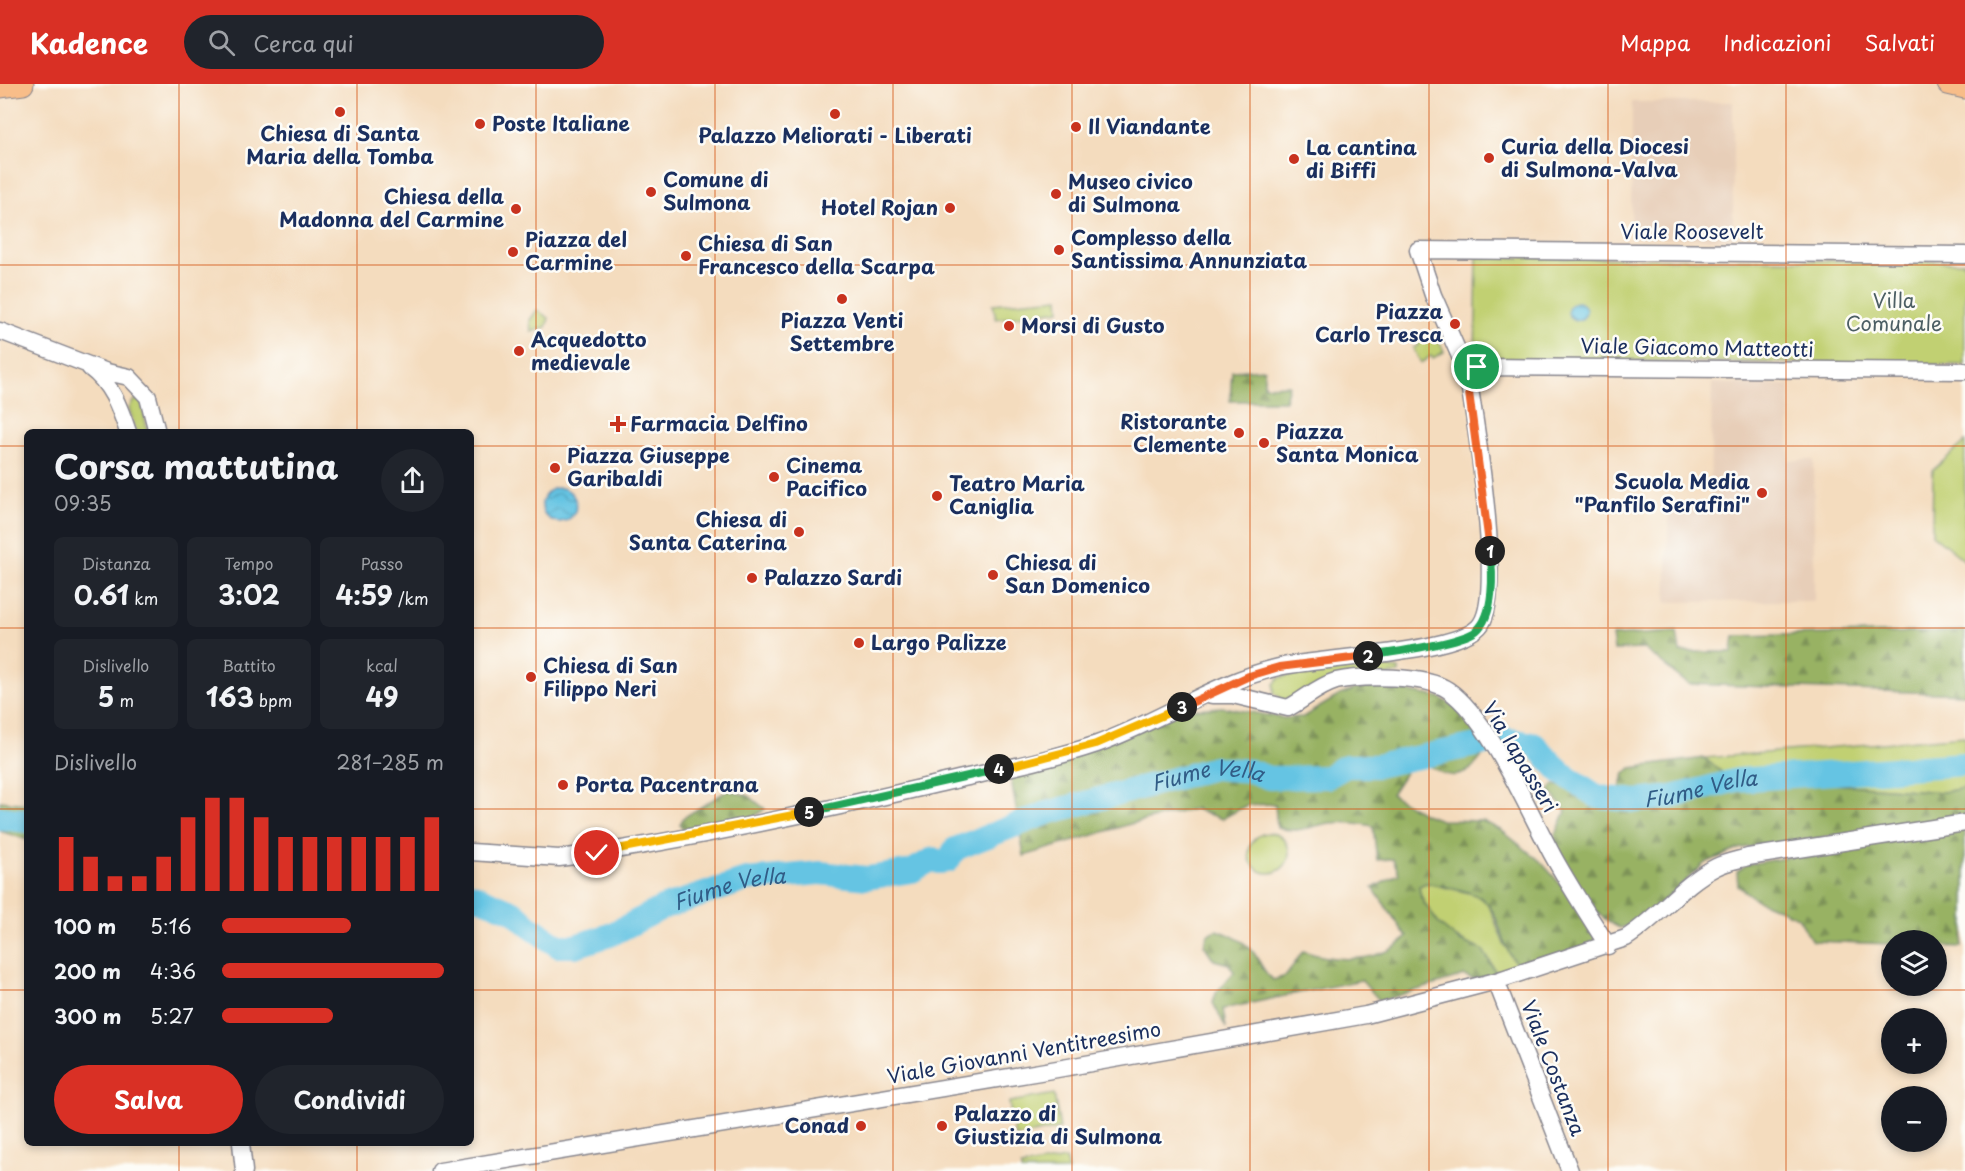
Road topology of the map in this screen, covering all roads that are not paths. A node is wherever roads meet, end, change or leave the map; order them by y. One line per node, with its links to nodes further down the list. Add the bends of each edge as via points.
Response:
1 (23, 84): 3 (main road)
2 (1947, 84): 4 (main road)
3 (0, 87)
4 (1965, 88)
5 (1965, 255): 8 (street, Viale Roosevelt, via 1419,250 1433,295)
6 (0, 331): 7 (street)
7 (77, 358): 10 (street, via 129,377); 11 (street, via 104,381)
8 (1466, 370): 9 (street, Viale Giacomo Matteotti, via 1482,367); 14 (street, via 1491,557 1490,594 1480,626 1468,635 1388,654 1298,664)
9 (1965, 371)
10 (148, 397): 11 (street, via 132,394); 13 (street)
11 (122, 414): 12 (street)
12 (127, 429)
13 (156, 429)
14 (1249, 676): 15 (street); 16 (street)
15 (1208, 695): 16 (street, Via Iapasseri, via 1233,695); 18 (street, via 1096,744 844,805 587,855 559,858)
16 (1274, 706): 19 (street, Via Iapasseri, via 1288,708 1332,682 1349,678 1414,681 1446,689 1483,730)
17 (1965, 823): 19 (street, Viale Giovanni Ventitreesimo, via 1770,853 1718,866 1699,877 1644,927)
18 (474, 852)
19 (1608, 946): 20 (street, Viale Giovanni Ventitreesimo)
20 (1496, 981): 23 (street, Viale Giovanni Ventitreesimo, via 1394,1009 1332,1021); 24 (street, Viale Costanza)
21 (241, 1146): 22 (street)
22 (244, 1171)
23 (440, 1171)
24 (1570, 1171)

